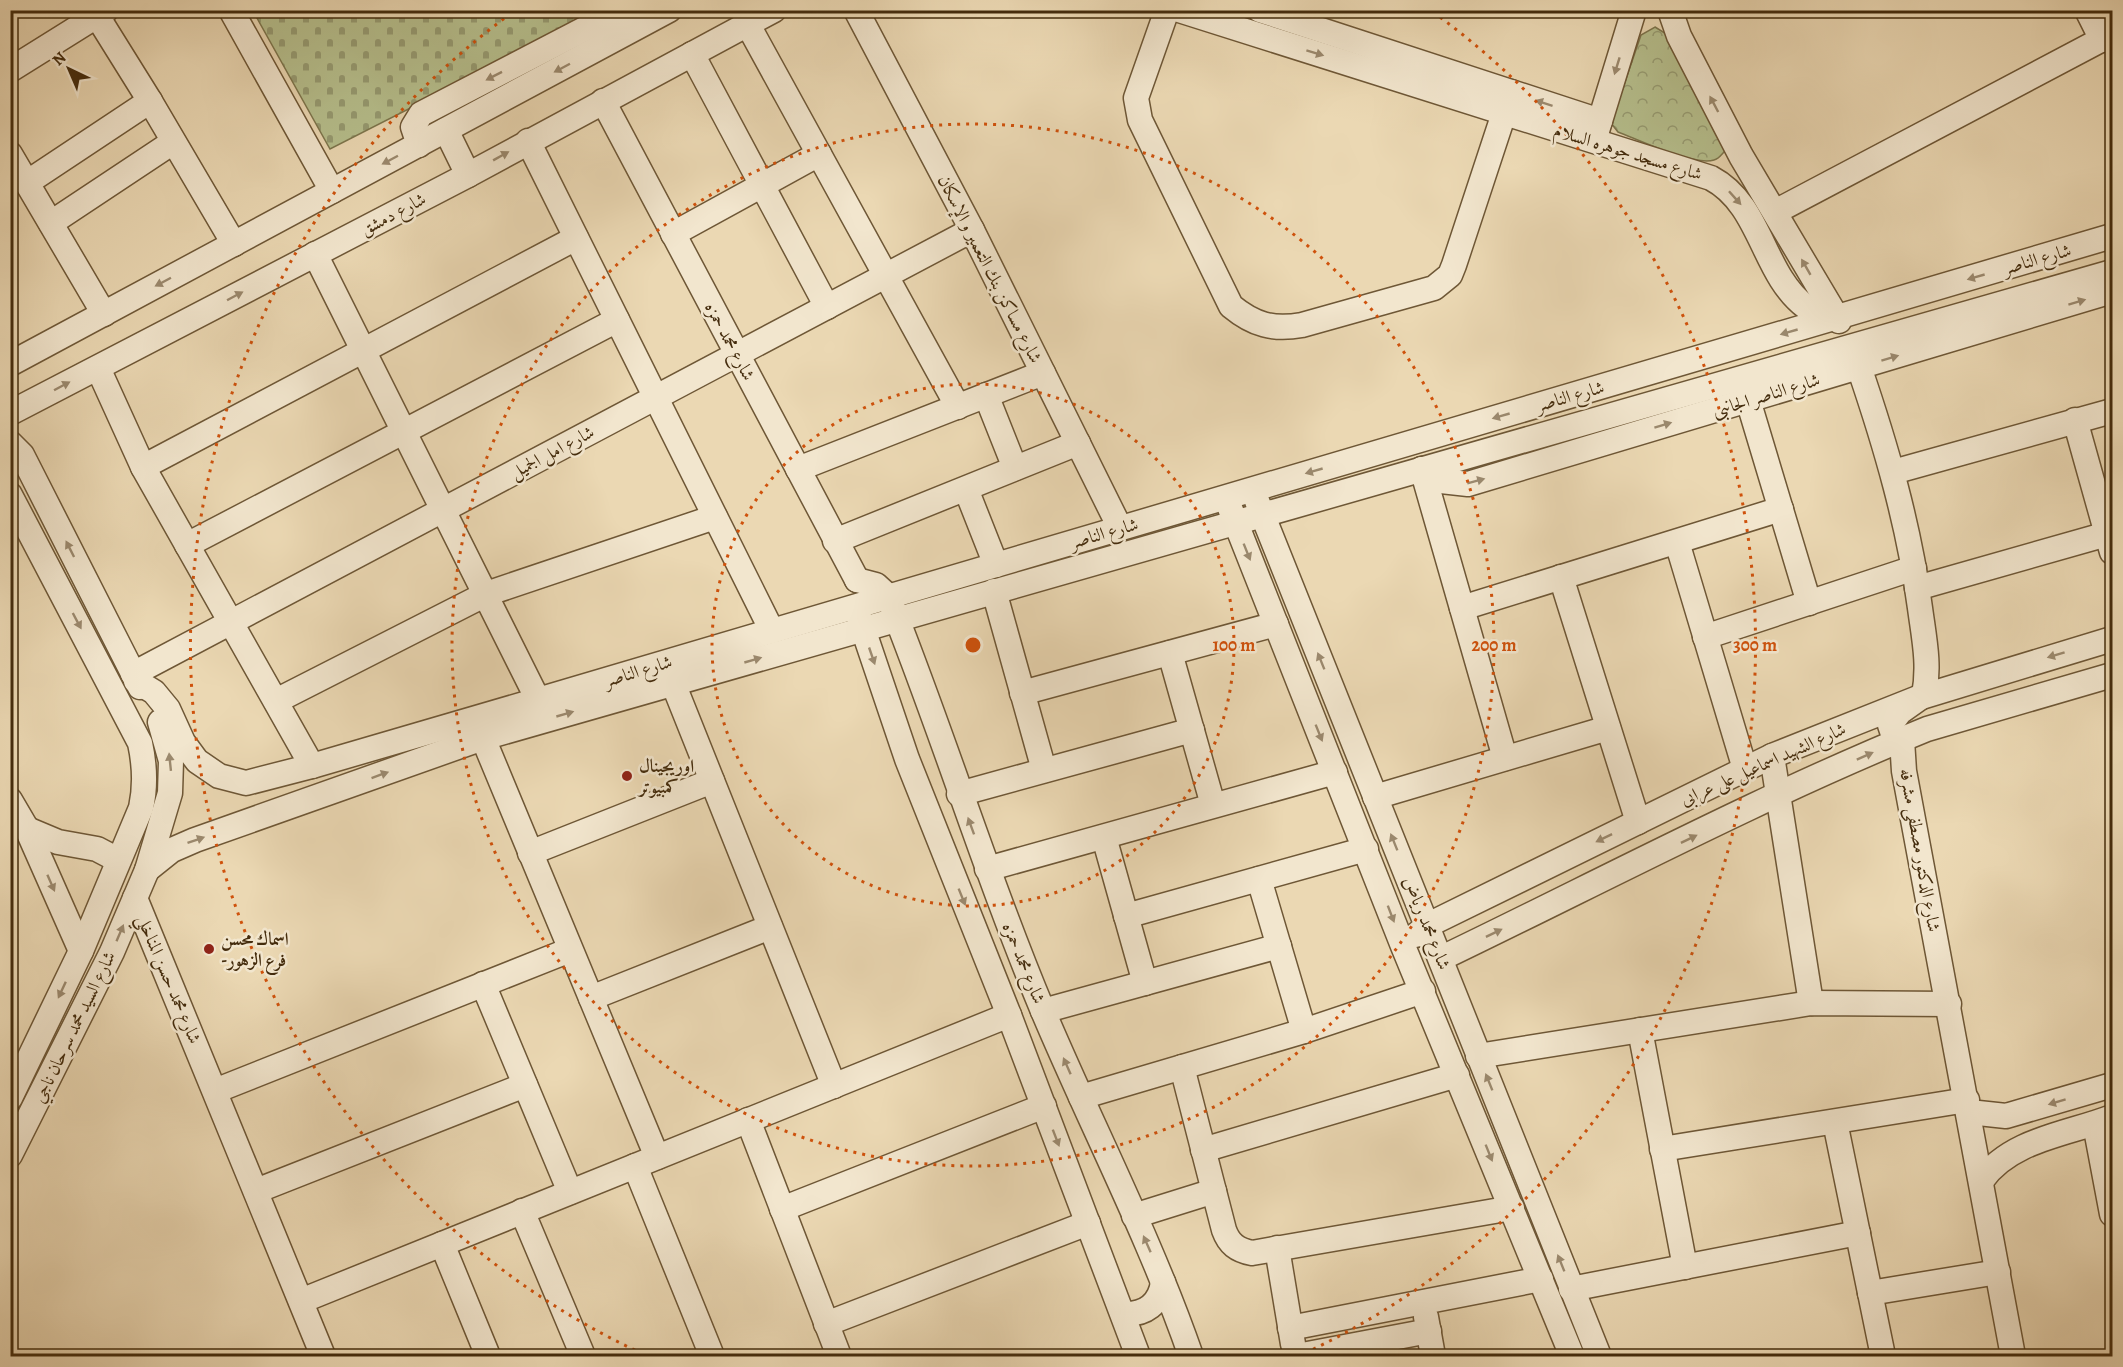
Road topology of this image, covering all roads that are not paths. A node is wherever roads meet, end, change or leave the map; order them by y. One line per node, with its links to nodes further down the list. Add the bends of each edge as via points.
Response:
1 (231, 10): 35 (street)
2 (621, 10): 15 (street)
3 (669, 10): 15 (street)
4 (774, 10): 14 (street, شارع دمشق)
5 (856, 10): 38 (street, شارع مساكن بنك التعمير و الإسكان)
6 (1167, 10): 22 (street, via 1136,98 1140,120 1231,306 1264,326 1302,325 1434,288 1443,282 1454,265)
7 (1179, 10): 17 (street, شارع مسجد جوهره السلام)
8 (1260, 10): 11 (street, شارع مسجد جوهره السلام)
9 (2087, 10): 16 (street)
10 (102, 13): 19 (street); 20 (street)
11 (1289, 15): 17 (street); 22 (street, شارع مسجد جوهره السلام)
12 (1632, 18): 13 (street); 24 (street, one-way to 24)
13 (1673, 19): 30 (street, one-way to 13)
14 (748, 25): 18 (street, شارع دمشق); 29 (street)
15 (597, 36): 23 (street, one-way to 23); 27 (street, one-way to 27, via 421,114 413,127)
16 (2107, 37): 36 (street)
17 (1280, 42): 22 (street, شارع مسجد جوهره السلام, one-way to 22)
18 (692, 54): 21 (street, شارع دمشق); 34 (street)
19 (10, 70)
20 (150, 101): 26 (street); 33 (street)
21 (603, 101): 25 (street, شارع دمشق); 39 (street, شارع محمد حمزه)
22 (1507, 102): 24 (street, شارع مسجد جوهره السلام)
23 (446, 130): 27 (street); 31 (street)
24 (1597, 131): 32 (street, شارع مسجد جوهره السلام)
25 (528, 141): 31 (street, شارع دمشق, one-way to 25); 41 (street)
26 (173, 142): 37 (street); 42 (street)
27 (419, 145): 35 (street, one-way to 35)
28 (10, 154): 33 (street)
29 (819, 154): 34 (street); 45 (street)
30 (1741, 156): 32 (street); 36 (street)
31 (468, 175): 43 (street, شارع دمشق)
32 (1711, 178): 49 (street, شارع مسجد جوهره السلام, one-way to 49, via 1741,204 1784,284 1808,309)
33 (28, 182): 37 (street)
34 (763, 186): 39 (street); 47 (street)
35 (332, 191): 42 (street)
36 (1775, 212): 49 (street, one-way to 36)
37 (51, 223): 48 (street)
38 (972, 230): 45 (street, شارع امل الجميل); 56 (street, شارع مساكن بنك التعمير و الإسكان)
39 (673, 234): 52 (street, شارع محمد حمزه)
40 (2112, 236): 49 (street, شارع الناصر, one-way to 49)
41 (576, 238): 50 (street); 51 (street)
42 (234, 244): 48 (street, one-way to 48)
43 (315, 254): 51 (street); 55 (street, شارع دمشق, one-way to 43)
44 (2112, 272): 53 (street, شارع الناصر)
45 (886, 276): 47 (street, شارع امل الجميل); 60 (street)
46 (2112, 291): 53 (street, شارع الناصر الجانبى, one-way to 46)
47 (827, 307): 52 (street, شارع امل الجميل)
48 (104, 314): 54 (street)
49 (1838, 316): 53 (street, شارع الدكتور مصطفى مشرفه); 73 (street, شارع الناصر, one-way to 73)
50 (617, 320): 58 (street); 64 (street)
51 (364, 351): 64 (street); 67 (street)
52 (737, 355): 58 (street, شارع امل الجميل); 70 (street, شارع محمد حمزه)
53 (1853, 357): 59 (street, شارع الناصر الجانبى); 69 (street, شارع الناصر); 71 (street, شارع الدكتور مصطفى مشرفه)
54 (10, 364)
55 (98, 368): 61 (street, شارع دمشق, one-way to 55); 67 (street)
56 (1043, 373): 57 (street); 65 (street, شارع مساكن بنك التعمير و الإسكان)
57 (986, 395): 60 (street); 68 (street)
58 (656, 398): 77 (street, شارع امل الجميل); 79 (street)
59 (1748, 400): 69 (street, شارع الناصر الجانبى, one-way to 59, via 1441,481 1468,484); 76 (street)
60 (958, 406): 70 (street)
61 (18, 410): 66 (street, via 20,431)
62 (2112, 411): 63 (street)
63 (2075, 420): 71 (street); 85 (street)
64 (404, 431): 77 (street); 86 (street)
65 (1078, 443): 68 (street); 81 (street, شارع مساكن بنك التعمير و الإسكان)
66 (16, 449): 88 (street, شارع محمد حسن المناخلي, one-way to 66)
67 (143, 467): 86 (street)
68 (1015, 468): 72 (street)
69 (1422, 469): 78 (street, شارع الناصر); 97 (street)
70 (798, 470): 83 (street, شارع محمد حمزه)
71 (1893, 472): 90 (street, شارع الدكتور مصطفى مشرفه)
72 (966, 489): 83 (street); 87 (street)
73 (1253, 489): 75 (street, شارع الناصر); 78 (street, شارع محمد رياض)
74 (10, 495): 82 (street)
75 (1226, 497): 80 (street, شارع محمد رياض); 81 (street, شارع الناصر)
76 (1781, 509): 84 (street); 96 (street)
77 (443, 510): 94 (street); 100 (street, شارع امل الجميل)
78 (1263, 514): 80 (street, شارع الناصر); 128 (street, شارع محمد رياض, one-way to 78)
79 (715, 517): 94 (street); 102 (street)
80 (1235, 522): 93 (street, شارع الناصر); 101 (street, شارع محمد رياض, one-way to 101)
81 (1120, 528): 87 (street, شارع الناصر)
82 (18, 530): 92 (street)
83 (835, 541): 91 (street, شارع محمد حمزه)
84 (1677, 542): 89 (street); 103 (street)
85 (2110, 543): 90 (street)
86 (187, 545): 100 (street)
87 (996, 565): 95 (street, شارع الناصر)
88 (82, 573): 92 (street); 107 (street, شارع محمد حسن المناخلي)
89 (1561, 577): 97 (street); 113 (street)
90 (1916, 578): 96 (street); 110 (street, شارع الدكتور مصطفى مشرفه, via 1928,667 1924,695)
91 (857, 580): 95 (street, via 876,585); 98 (street, شارع محمد حمزه, via 852,593)
92 (58, 586): 136 (street, one-way to 136, via 131,724 145,765 141,808)
93 (994, 591): 99 (street, شارع الناصر); 109 (street)
94 (486, 594): 111 (street); 112 (street)
95 (888, 596): 98 (street, شارع الناصر); 99 (street, شارع محمد حمزه)
96 (1809, 603): 103 (street)
97 (1462, 608): 119 (street)
98 (859, 617): 99 (street, شارع الناصر); 102 (street, شارع الناصر); 108 (street, شارع الناصر, one-way to 98); 120 (street, شارع محمد حمزه, one-way to 120)
99 (897, 618): 117 (street, شارع محمد حمزه)
100 (231, 622): 107 (street, شارع امل الجميل); 112 (street)
101 (1276, 624): 105 (street); 124 (street, شارع محمد رياض, one-way to 124)
102 (772, 631): 111 (street, شارع الناصر)
103 (1705, 637): 122 (street)
104 (2112, 639): 110 (street, شارع الشهيد اسماعيل على عرابى, one-way to 110)
105 (1170, 653): 109 (street); 114 (street)
106 (2112, 675): 116 (street, شارع الشهيد اسماعيل على عرابى, via 1927,729)
107 (135, 677): 121 (street, شارع الناصر, via 168,709 189,752 219,776 246,783); 138 (street, شارع محمد حسن المناخلي, one-way to 107, via 170,793 171,761 163,728)
108 (673, 683): 115 (street, شارع الناصر, one-way to 108); 125 (street)
109 (1022, 693): 123 (street)
110 (1918, 698): 116 (street, شارع الدكتور مصطفى مشرفه, via 1890,725 1893,734); 118 (street, شارع الشهيد اسماعيل على عرابى)
111 (538, 700): 121 (street, شارع الناصر)
112 (276, 701): 121 (street)
113 (1608, 728): 119 (street); 131 (street)
114 (1192, 730): 123 (street); 130 (street)
115 (483, 738): 135 (street); 138 (street, شارع الناصر, one-way to 115, via 172,850 189,843)
116 (1902, 740): 127 (street, شارع الشهيد اسماعيل على عرابى, one-way to 116); 154 (street, شارع الدكتور مصطفى مشرفه)
117 (943, 748): 120 (street); 126 (street, شارع محمد حمزه)
118 (1772, 756): 122 (street, شارع الشهيد اسماعيل على عرابى); 127 (street)
119 (1505, 758): 128 (street)
120 (907, 759): 156 (street, شارع محمد حمزه, one-way to 156)
121 (312, 766)
122 (1746, 769): 131 (street, شارع الشهيد اسماعيل على عرابى)
123 (1044, 770): 126 (street)
124 (1335, 772): 130 (street); 134 (street, شارع محمد رياض)
125 (712, 781): 135 (street); 143 (street)
126 (959, 794): 137 (street, شارع محمد حمزه, one-way to 126)
127 (1778, 796): 148 (street, شارع الشهيد اسماعيل على عرابى, one-way to 127); 153 (street)
128 (1375, 797): 142 (street, شارع محمد رياض, one-way to 128)
129 (10, 800): 132 (street)
130 (1213, 806): 133 (street)
131 (1638, 822): 142 (street, شارع الشهيد اسماعيل على عرابى, one-way to 142)
132 (27, 829): 136 (street, via 58,842 97,849); 147 (street, one-way to 147)
133 (1104, 837): 137 (street); 141 (street)
134 (1366, 849): 139 (street); 145 (street, شارع محمد رياض, one-way to 145)
135 (530, 853): 146 (street)
136 (118, 860): 147 (street, شارع السيد محمد سرحان ناجي)
137 (987, 869): 155 (street, شارع محمد حمزه)
138 (147, 870): 140 (street, شارع محمد حسن المناخلي)
139 (1259, 879): 141 (street); 144 (street)
140 (135, 898): 165 (street, شارع محمد حسن المناخلي); 175 (street, شارع السيد محمد سرحان ناجي, one-way to 140)
141 (1126, 916): 149 (street)
142 (1428, 925): 145 (street, شارع الشهيد اسماعيل على عرابى); 148 (street, شارع محمد رياض)
143 (770, 927): 152 (street); 164 (street)
144 (1279, 946): 149 (street); 158 (street)
145 (1403, 946): 151 (street, شارع محمد رياض)
146 (570, 950): 150 (street); 152 (street)
147 (81, 951): 167 (street, شارع السيد محمد سرحان ناجي, one-way to 167)
148 (1442, 958): 159 (street, شارع محمد رياض)
149 (1145, 983): 155 (street)
150 (483, 984): 162 (street); 165 (street)
151 (1423, 991): 158 (street); 161 (street, شارع محمد رياض)
152 (591, 999): 176 (street)
153 (1811, 1003): 154 (street); 157 (street)
154 (1949, 1004): 169 (street, شارع الدكتور مصطفى مشرفه)
155 (1043, 1011): 166 (street, شارع محمد حمزه, one-way to 155)
156 (1009, 1015): 164 (street); 168 (street, شارع محمد حمزه)
157 (1640, 1030): 159 (street); 173 (street)
158 (1304, 1031): 160 (street)
159 (1478, 1056): 195 (street, شارع محمد رياض, one-way to 159)
160 (1182, 1067): 166 (street); 174 (street)
161 (1457, 1075): 174 (street); 182 (street, شارع محمد رياض, one-way to 182)
162 (525, 1085): 179 (street); 181 (street)
163 (2112, 1085): 169 (street, one-way to 169, via 2006,1116)
164 (834, 1086): 170 (street)
165 (215, 1091): 179 (street, شارع محمد حسن المناخلي)
166 (1081, 1096): 186 (street, شارع محمد حمزه)
167 (10, 1098)
168 (1044, 1106): 183 (street); 187 (street, شارع محمد حمزه, one-way to 187)
169 (1968, 1106): 172 (street); 178 (street, شارع الدكتور مصطفى مشرفه)
170 (748, 1120): 176 (street); 183 (street)
171 (2104, 1121): 178 (street, via 2015,1150); 185 (street)
172 (1834, 1122): 173 (street); 188 (street)
173 (1662, 1149): 191 (street)
174 (1203, 1150): 180 (street)
175 (10, 1155)
176 (657, 1157): 177 (street)
177 (634, 1166): 181 (street); 207 (street)
178 (1982, 1180): 192 (street, شارع الدكتور مصطفى مشرفه)
179 (256, 1191): 197 (street, شارع محمد حسن المناخلي)
180 (1214, 1191): 186 (street); 190 (street, via 1224,1230 1234,1247 1252,1253)
181 (570, 1192): 184 (street)
182 (1512, 1208): 190 (street); 193 (street, شارع محمد رياض)
183 (782, 1209): 200 (street)
184 (522, 1211): 189 (street); 206 (street)
185 (2112, 1214)
186 (1134, 1216): 194 (street, شارع محمد حمزه, one-way to 186)
187 (1088, 1223): 199 (street, شارع محمد حمزه); 200 (street)
188 (1858, 1233): 191 (street); 196 (street)
189 (442, 1244): 197 (street); 205 (street)
190 (1277, 1248): 201 (street)
191 (1684, 1267): 195 (street)
192 (1998, 1272): 196 (street); 214 (street, شارع الدكتور مصطفى مشرفه)
193 (1541, 1279): 198 (street); 203 (street, شارع محمد رياض)
194 (1163, 1282): 199 (street, via 1162,1291 1150,1307 1132,1315); 210 (street, شارع محمد حمزه)
195 (1571, 1289): 203 (street, شارع محمد رياض)
196 (1870, 1293): 213 (street)
197 (301, 1301): 204 (street, شارع محمد حسن المناخلي)
198 (1424, 1302): 201 (street); 202 (street)
199 (1122, 1314): 209 (street, شارع محمد حمزه)
200 (826, 1324): 208 (street)
201 (1290, 1328): 211 (street)
202 (1429, 1331): 211 (street); 212 (street)
203 (1583, 1354)
204 (323, 1356)
205 (488, 1356)
206 (583, 1356)
207 (712, 1356)
208 (838, 1356)
209 (1138, 1356)
210 (1191, 1356)
211 (1296, 1356)
212 (1433, 1356)
213 (1880, 1356)
214 (2013, 1356)

